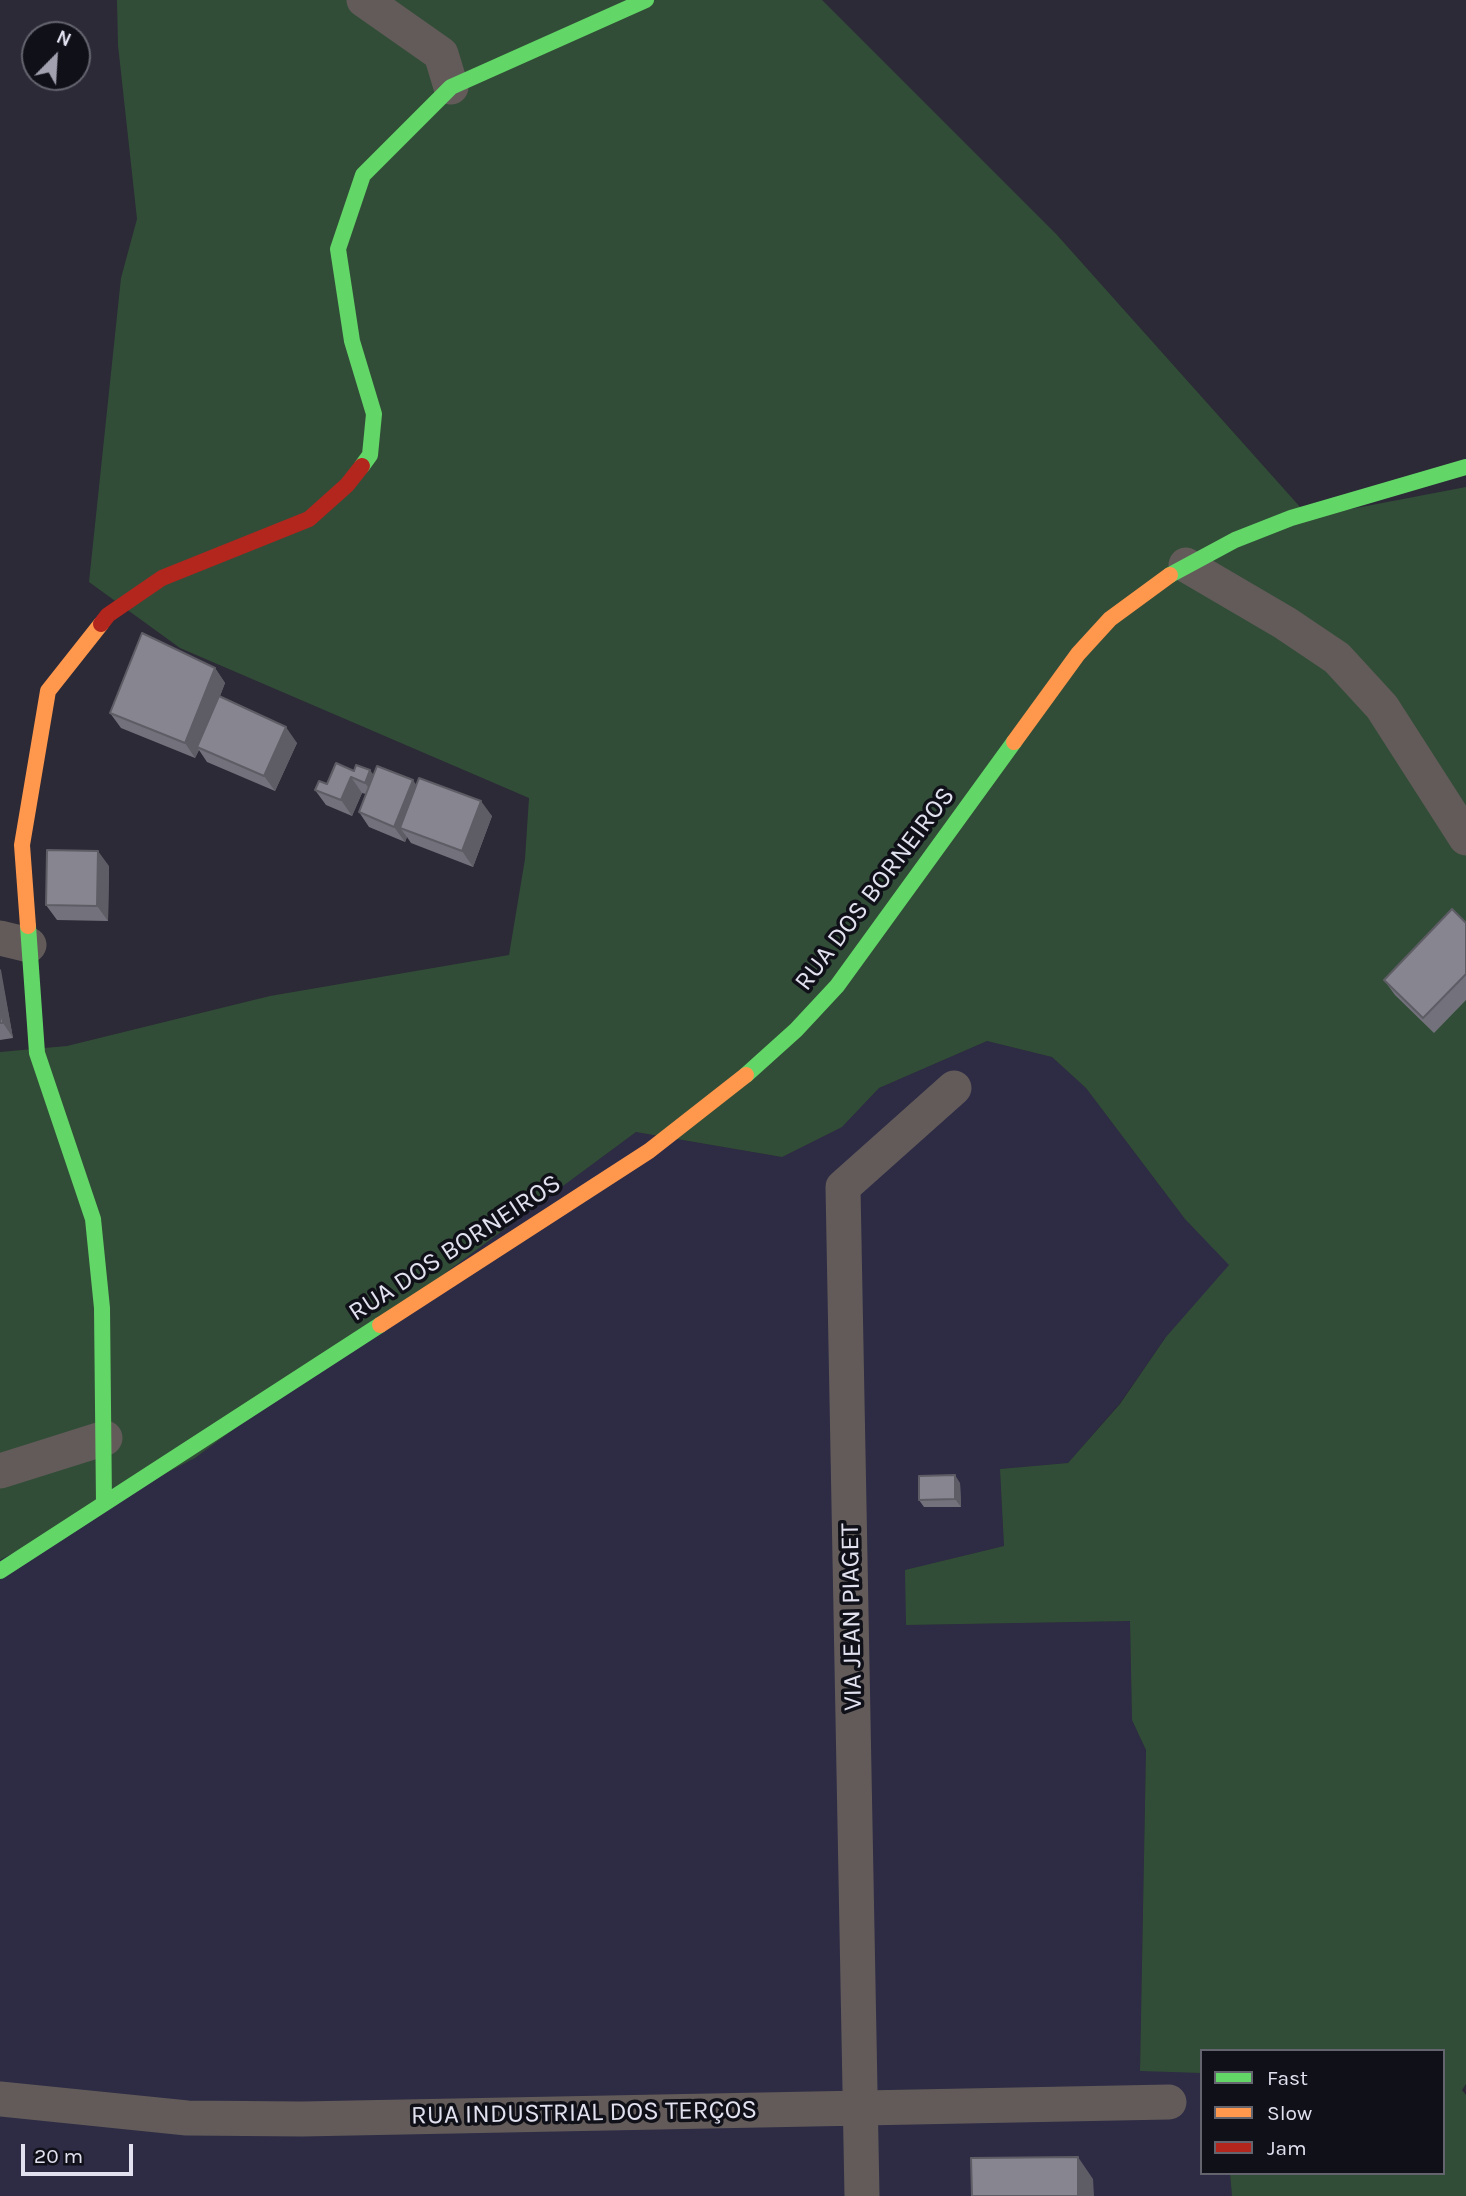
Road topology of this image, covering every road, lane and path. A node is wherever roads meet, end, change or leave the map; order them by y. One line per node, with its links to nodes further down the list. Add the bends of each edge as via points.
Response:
1 (364, 0): 3 (street, via 441,54)
2 (646, 0): 3 (street)
3 (451, 87): 7 (street, via 363,175 338,249 352,341 374,414 370,455 347,485 309,519 162,578 108,615 48,691 22,845)
4 (1466, 467): 5 (street, RUA DOS BORNEIROS, via 1291,518)
5 (1186, 565): 6 (street, via 1337,658 1382,707); 11 (street, RUA DOS BORNEIROS, via 1110,619 1078,654 837,986 729,1091 649,1151)
6 (1466, 838)
7 (14, 942): 9 (street, via 37,1053 93,1219 102,1308)
8 (954, 1088): 15 (street, VIA JEAN PIAGET, via 843,1187)
9 (105, 1438): 10 (street); 11 (street)
10 (0, 1471)
11 (104, 1504): 12 (street, RUA DOS BORNEIROS)
12 (0, 1572)
13 (0, 2099): 15 (street, RUA INDUSTRIAL DOS TERÇOS, via 187,2118 276,2119)
14 (1169, 2102): 15 (street, RUA INDUSTRIAL DOS TERÇOS)
15 (861, 2107): 16 (street, VIA JEAN PIAGET)
16 (862, 2196)

